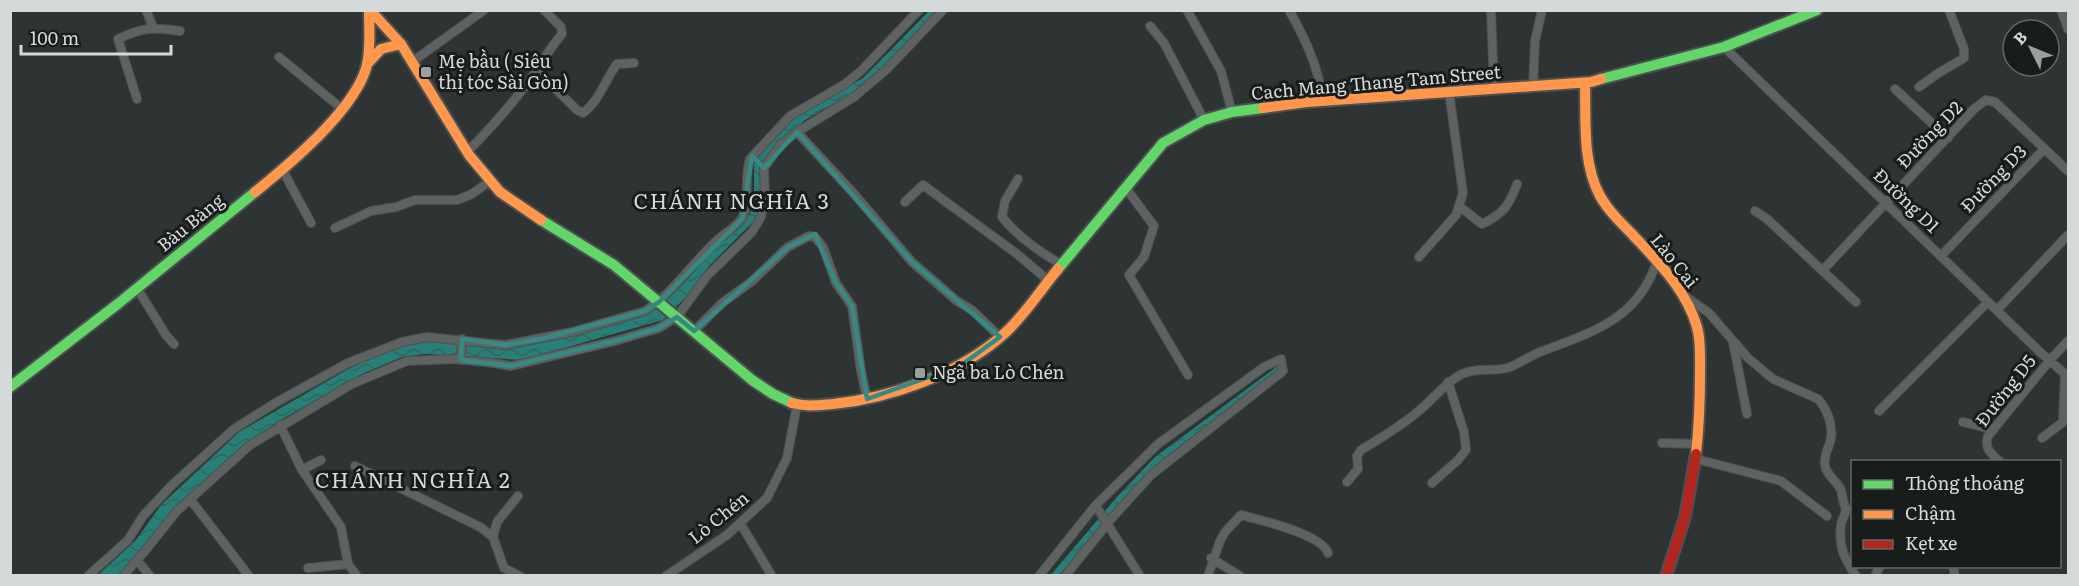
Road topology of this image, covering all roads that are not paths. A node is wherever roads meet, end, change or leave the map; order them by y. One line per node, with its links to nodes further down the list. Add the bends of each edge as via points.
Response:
1 (146, 10): 15 (street)
2 (370, 10): 18 (main road); 21 (main road)
3 (484, 10): 22 (street)
4 (544, 10): 24 (street, via 561,27 562,34)
5 (919, 10): 40 (street, via 862,70 790,116)
6 (943, 10): 36 (street, via 886,70 854,97)
7 (1187, 10): 34 (street, via 1221,71)
8 (1288, 10): 32 (street, via 1316,67)
9 (1491, 10): 28 (street)
10 (1542, 10): 26 (street, via 1535,41)
11 (1817, 10): 19 (main road, Cach Mang Thang Tam Street)
12 (1949, 10): 27 (street, via 1964,58)
13 (2061, 10): 16 (street)
14 (1150, 26): 35 (street, via 1164,43)
15 (153, 27): 17 (street); 31 (street, via 118,39)
16 (2068, 29)
17 (180, 31)
18 (401, 44): 21 (main road, via 381,49); 22 (main road)
19 (1724, 47): 25 (main road, Cach Mang Thang Tam Street); 49 (street, Đường D1)
20 (279, 57): 33 (street)
21 (369, 62): 33 (main road, Bàu Bàng, via 361,81)
22 (412, 62): 39 (main road)
23 (634, 63): 24 (street, via 617,64 599,97 583,113)
24 (536, 70): 39 (street, via 491,129)
25 (1584, 83): 26 (main road, Cach Mang Thang Tam Street); 57 (main road, Lào Cai, via 1592,176 1605,206)
26 (1533, 87): 28 (main road, Cach Mang Thang Tam Street)
27 (1919, 87)
28 (1494, 89): 30 (main road, Cach Mang Thang Tam Street)
29 (1895, 89): 37 (street)
30 (1449, 92): 32 (main road, Cach Mang Thang Tam Street); 50 (street, via 1463,193)
31 (137, 99)
32 (1324, 101): 34 (main road, Cach Mang Thang Tam Street)
33 (341, 108): 42 (main road, Bàu Bàng, via 328,126)
34 (1232, 112): 35 (main road, Cach Mang Thang Tam Street)
35 (1204, 120): 47 (main road, Cach Mang Thang Tam Street, via 1163,143)
36 (797, 132): 41 (street, via 780,145); 69 (street, via 912,262)
37 (1948, 138): 38 (street, Đường D2, via 1986,100 1995,102); 49 (street, Đường D2)
38 (2044, 149): 43 (street); 55 (street, Đường D3)
39 (467, 152): 45 (main road)
40 (752, 156): 41 (street); 65 (street, via 747,167 742,219 713,244)
41 (764, 168): 67 (street, via 765,196 761,217 752,232 707,276)
42 (282, 169): 52 (street); 61 (main road, Bàu Bàng)
43 (2068, 171)
44 (1018, 179): 58 (street, via 1005,201 1002,217 1036,249)
45 (490, 181): 53 (street, via 457,200 415,200 371,211); 65 (main road, via 512,201 614,265)
46 (1517, 184): 50 (street, via 1510,203 1497,217 1482,224)
47 (1125, 187): 58 (main road, Cach Mang Thang Tam Street); 77 (street, via 1154,226 1144,257 1129,275)
48 (905, 202): 60 (street, via 923,184)
49 (1886, 202): 55 (street, Đường D1); 59 (street, Đường D2)
50 (1459, 206): 56 (street, via 1456,215)
51 (1755, 211): 59 (street)
52 (311, 223)
53 (335, 228)
54 (2068, 235): 66 (street)
55 (1941, 256): 64 (street, Đường D1)
56 (1419, 257)
57 (1658, 261): 62 (main road, Lào Cai); 78 (street, via 1651,282 1622,314 1594,332 1507,368 1464,373)
58 (1062, 265): 60 (main road, Cach Mang Thang Tam Street)
59 (1823, 270): 63 (street)
60 (1049, 281): 69 (main road, Cach Mang Thang Tam Street)
61 (137, 288): 73 (street); 79 (main road, Bàu Bàng)
62 (1683, 294): 71 (street, via 1709,313); 89 (main road, Lào Cai, via 1698,331 1700,350)
63 (1856, 302)
64 (1988, 302): 66 (street, Đường D1); 82 (street)
65 (659, 303): 67 (main road, Cach Mang Thang Tam Street); 70 (street, via 645,311 545,338 505,345)
66 (1997, 310): 75 (street, Đường D1)
67 (675, 316): 68 (main road, Cach Mang Thang Tam Street); 74 (street, via 659,328 637,335 510,366)
68 (694, 331): 80 (street, via 788,247 809,236 815,237 823,247 836,283 852,306); 81 (main road, Cach Mang Thang Tam Street, via 774,396)
69 (1000, 337): 80 (main road, Cach Mang Thang Tam Street, via 960,366)
70 (462, 339): 74 (street); 109 (street, via 427,337 376,351 234,429 172,485 143,516 128,540)
71 (1732, 341): 83 (street); 123 (street, via 1773,379 1822,403 1832,425 1825,465 1846,508 1841,523 1841,549)
72 (2068, 341): 75 (street, Đường D5)
73 (174, 344)
74 (462, 360): 85 (street, via 407,362 352,384)
75 (2050, 360): 76 (street, Đường D1); 86 (street, Đường D5)
76 (2067, 374): 87 (street, via 2063,422)
77 (1188, 375)
78 (1448, 382): 95 (street, via 1420,411 1361,450 1357,456 1358,469); 96 (street, via 1466,450)
79 (10, 387)
80 (867, 399): 81 (main road, Cach Mang Thang Tam Street)
81 (797, 405): 101 (street, Lò Chén, via 787,458 767,498)
82 (1879, 411)
83 (1747, 414)
84 (1963, 422): 86 (street)
85 (280, 425): 94 (street); 98 (street, via 250,445)
86 (1992, 429): 92 (street, Đường D5, via 1985,445)
87 (2042, 438)
88 (1662, 444): 89 (street)
89 (1697, 444): 90 (main road, Lào Cai)
90 (1695, 459): 100 (street, via 1781,481); 122 (main road, Lào Cai, via 1685,521)
91 (321, 460): 94 (street)
92 (1998, 460)
93 (355, 466): 103 (street)
94 (302, 471): 107 (street, via 341,527)
95 (1347, 482)
96 (1432, 483)
97 (518, 496): 103 (street, via 497,522)
98 (190, 499): 106 (street); 112 (street)
99 (1098, 509): 102 (street)
100 (1827, 516)
101 (740, 523): 115 (street, Lò Chén); 116 (street)
102 (1107, 524): 117 (street, via 1151,475 1283,371 1281,359 1264,367 1158,444 1095,506); 118 (street); 119 (street)
103 (493, 537): 114 (street, via 504,568)
104 (1328, 553): 105 (street, via 1323,545 1300,533 1242,514 1225,532)
105 (1212, 558): 120 (street); 121 (street)
106 (137, 560): 110 (street); 111 (street)
107 (348, 564): 108 (street); 113 (street)
108 (308, 568)
109 (88, 576)
110 (123, 576)
111 (150, 576)
112 (249, 576)
113 (357, 576)
114 (520, 576)
115 (666, 576)
116 (771, 576)
117 (1039, 576)
118 (1065, 576)
119 (1140, 576)
120 (1208, 576)
121 (1240, 576)
122 (1665, 576)
123 (1856, 576)

